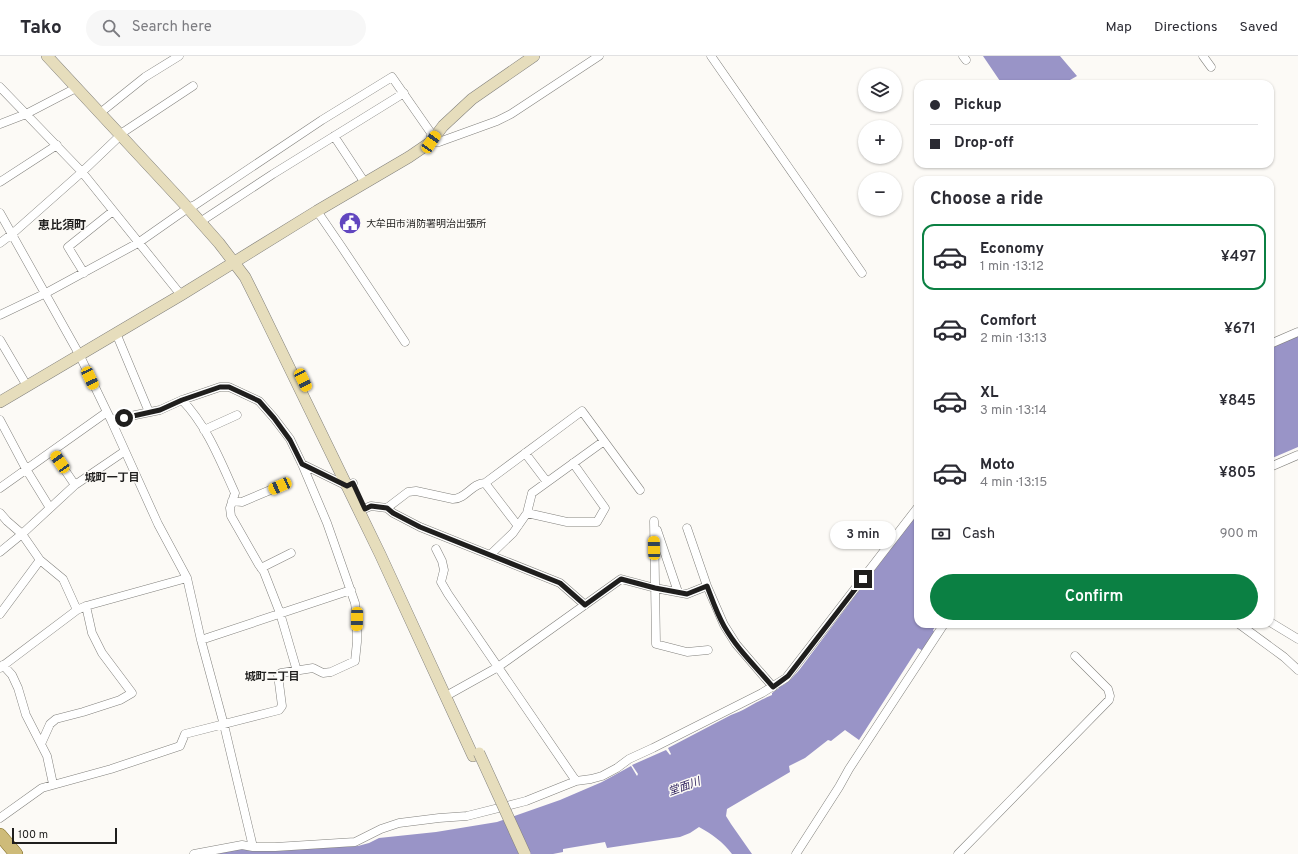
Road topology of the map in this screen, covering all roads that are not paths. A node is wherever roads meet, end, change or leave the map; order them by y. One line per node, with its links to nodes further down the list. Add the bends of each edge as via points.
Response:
1 (47, 56): 11 (street)
2 (55, 56): 13 (street)
3 (179, 56): 13 (street, via 145,77)
4 (534, 56): 18 (street, via 472,99 443,126)
5 (599, 56): 18 (street, via 511,114 447,140)
6 (711, 56): 33 (street)
7 (1203, 56): 8 (street)
8 (1211, 67)
9 (193, 86): 16 (street)
10 (0, 87): 14 (street)
11 (76, 88): 13 (street); 14 (street)
12 (404, 93): 17 (street); 18 (street, via 430,132); 23 (street, via 392,76)
13 (103, 111): 16 (street)
14 (26, 114): 15 (street); 19 (street)
15 (0, 124)
16 (122, 133): 20 (street); 23 (street)
17 (334, 136): 22 (street); 27 (street)
18 (431, 142): 22 (street)
19 (57, 145): 20 (street); 21 (street)
20 (82, 172): 24 (street); 28 (street)
21 (0, 182)
22 (365, 183): 25 (street)
23 (191, 206): 27 (street); 30 (street)
24 (113, 211): 30 (street); 32 (street, via 68,247)
25 (317, 211): 31 (street); 40 (street)
26 (0, 213): 28 (street)
27 (203, 220): 31 (street, via 223,239)
28 (12, 234): 29 (street); 34 (street)
29 (0, 243)
30 (138, 243): 32 (street); 35 (street)
31 (236, 261): 35 (street); 64 (street, via 250,274 262,296)
32 (84, 273): 34 (street)
33 (862, 273)
34 (46, 293): 36 (street); 42 (street)
35 (181, 295): 38 (street)
36 (0, 315)
37 (1298, 332): 41 (street)
38 (116, 333): 42 (street); 47 (street)
39 (0, 340): 43 (street)
40 (405, 342)
41 (1274, 342)
42 (79, 354): 43 (street); 46 (street)
43 (27, 386): 45 (street)
44 (182, 400): 47 (street); 51 (street, via 193,411); 58 (street, via 220,387 229,387 259,401 290,440)
45 (0, 402)
46 (106, 412): 50 (street); 53 (street)
47 (149, 412): 50 (street)
48 (238, 415): 51 (street)
49 (0, 420): 60 (street)
50 (111, 420): 54 (street)
51 (204, 430): 68 (street, via 235,493)
52 (604, 441): 55 (street, via 582,411); 57 (street); 67 (street)
53 (52, 451): 60 (street); 63 (street)
54 (125, 451): 63 (street); 84 (street, via 158,524)
55 (525, 453): 61 (street); 62 (street)
56 (1298, 455): 59 (street)
57 (573, 463): 61 (street); 74 (street, via 605,508 597,522 567,522)
58 (302, 464): 64 (street); 87 (street, via 328,524)
59 (1274, 465)
60 (26, 469): 66 (street); 69 (street)
61 (547, 482): 74 (street, via 532,493)
62 (485, 483): 70 (street, via 479,484 458,499 416,490 408,492); 75 (street)
63 (75, 484): 69 (street)
64 (350, 484): 71 (street)
65 (280, 486): 68 (street, via 242,502)
66 (0, 488)
67 (640, 490)
68 (232, 501): 83 (street, via 231,516)
69 (50, 508): 77 (street)
70 (387, 508): 71 (street, via 371,506); 81 (street, via 420,527)
71 (362, 510): 106 (street)
72 (914, 512): 105 (street, via 788,676)
73 (0, 513): 77 (street)
74 (527, 513): 75 (street)
75 (518, 526): 81 (street)
76 (687, 528): 85 (street)
77 (22, 534): 79 (street); 82 (street)
78 (436, 549): 102 (street, via 444,570 441,582)
79 (0, 552)
80 (291, 553): 83 (street)
81 (490, 555): 89 (street, via 560,583)
82 (40, 560): 91 (street, via 63,579); 93 (street)
83 (261, 568): 92 (street)
84 (187, 578): 90 (street); 98 (street)
85 (707, 586): 88 (street, via 687,594); 105 (street, via 732,638)
86 (655, 588): 88 (street); 88 (street, via 654,521); 89 (street, via 621,579); 99 (street, via 656,644 687,652)
87 (351, 590): 92 (street); 104 (street, via 357,619 355,661 331,672 323,673 313,668)
88 (678, 592)
89 (585, 605): 102 (street)
90 (86, 606): 91 (street); 108 (street, via 92,633 102,653 132,694 56,719 50,724)
91 (77, 610): 101 (street)
92 (280, 613): 98 (street); 104 (street)
93 (0, 614)
94 (1274, 624): 97 (street)
95 (941, 628): 119 (street)
96 (1244, 628): 103 (street)
97 (1298, 638)
98 (201, 640): 107 (street)
99 (708, 650)
100 (1075, 656): 120 (street, via 1108,689 1109,700)
101 (2, 667): 108 (street, via 12,675 26,715)
102 (498, 668): 106 (street); 110 (street)
103 (1298, 670)
104 (296, 671): 107 (street, via 278,674 282,706 279,710)
105 (773, 687): 110 (street, via 629,759 602,776)
106 (448, 694): 109 (street)
107 (224, 725): 111 (street, via 185,734 180,746 111,769); 114 (street)
108 (41, 744): 111 (street, via 47,756)
109 (476, 755): 117 (street); 118 (street, bridge)
110 (576, 781): 114 (street, via 526,801 467,816 399,823 355,842)
111 (52, 784): 112 (street, via 42,788)
112 (0, 818)
113 (0, 835): 115 (main road)
114 (253, 847): 116 (street, via 242,845)
115 (16, 854)
116 (194, 854)
117 (518, 854)
118 (525, 854)
119 (796, 854)
120 (958, 854)

